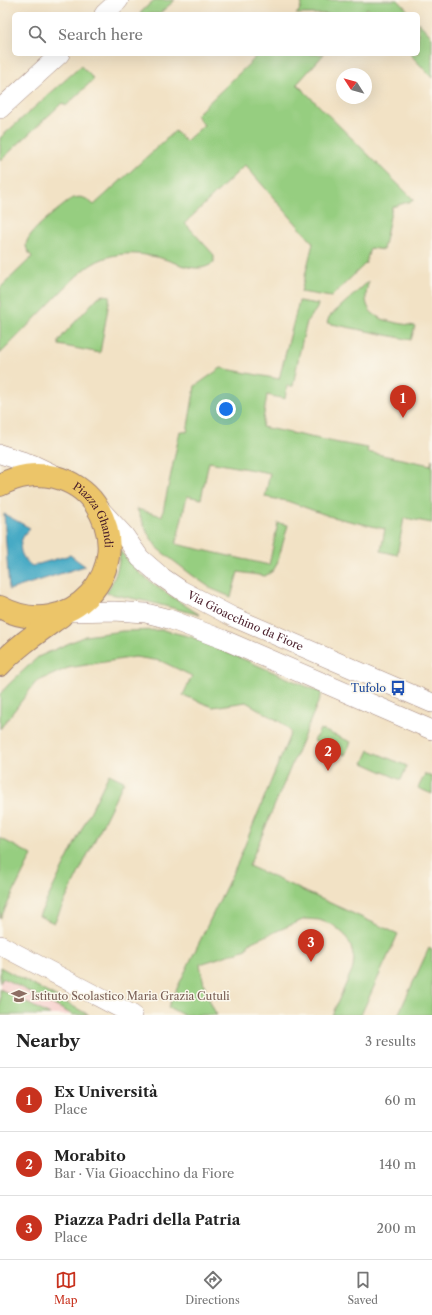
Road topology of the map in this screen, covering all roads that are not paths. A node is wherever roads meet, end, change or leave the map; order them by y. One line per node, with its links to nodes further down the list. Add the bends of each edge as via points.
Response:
1 (119, 0): 2 (street)
2 (106, 12)
3 (58, 56): 4 (street)
4 (0, 110)
5 (0, 454): 6 (street, via 32,464)
6 (62, 479): 7 (main road, Piazza Ghandi, via 41,474 20,477); 8 (main road, Piazza Ghandi)
7 (0, 485)
8 (90, 496): 10 (main road, Piazza Ghandi, via 102,515 108,537 108,560 100,581 86,599); 12 (street, Via Gioacchino da Fiore, via 140,558 181,590 233,617)
9 (0, 607): 10 (main road, Piazza Ghandi, via 30,618 49,617)
10 (67, 612): 11 (main road, via 33,636); 13 (street, via 114,610 146,613 169,619 229,642)
11 (0, 665)
12 (432, 703)
13 (432, 730)
14 (0, 945): 15 (street)
15 (133, 1015)

